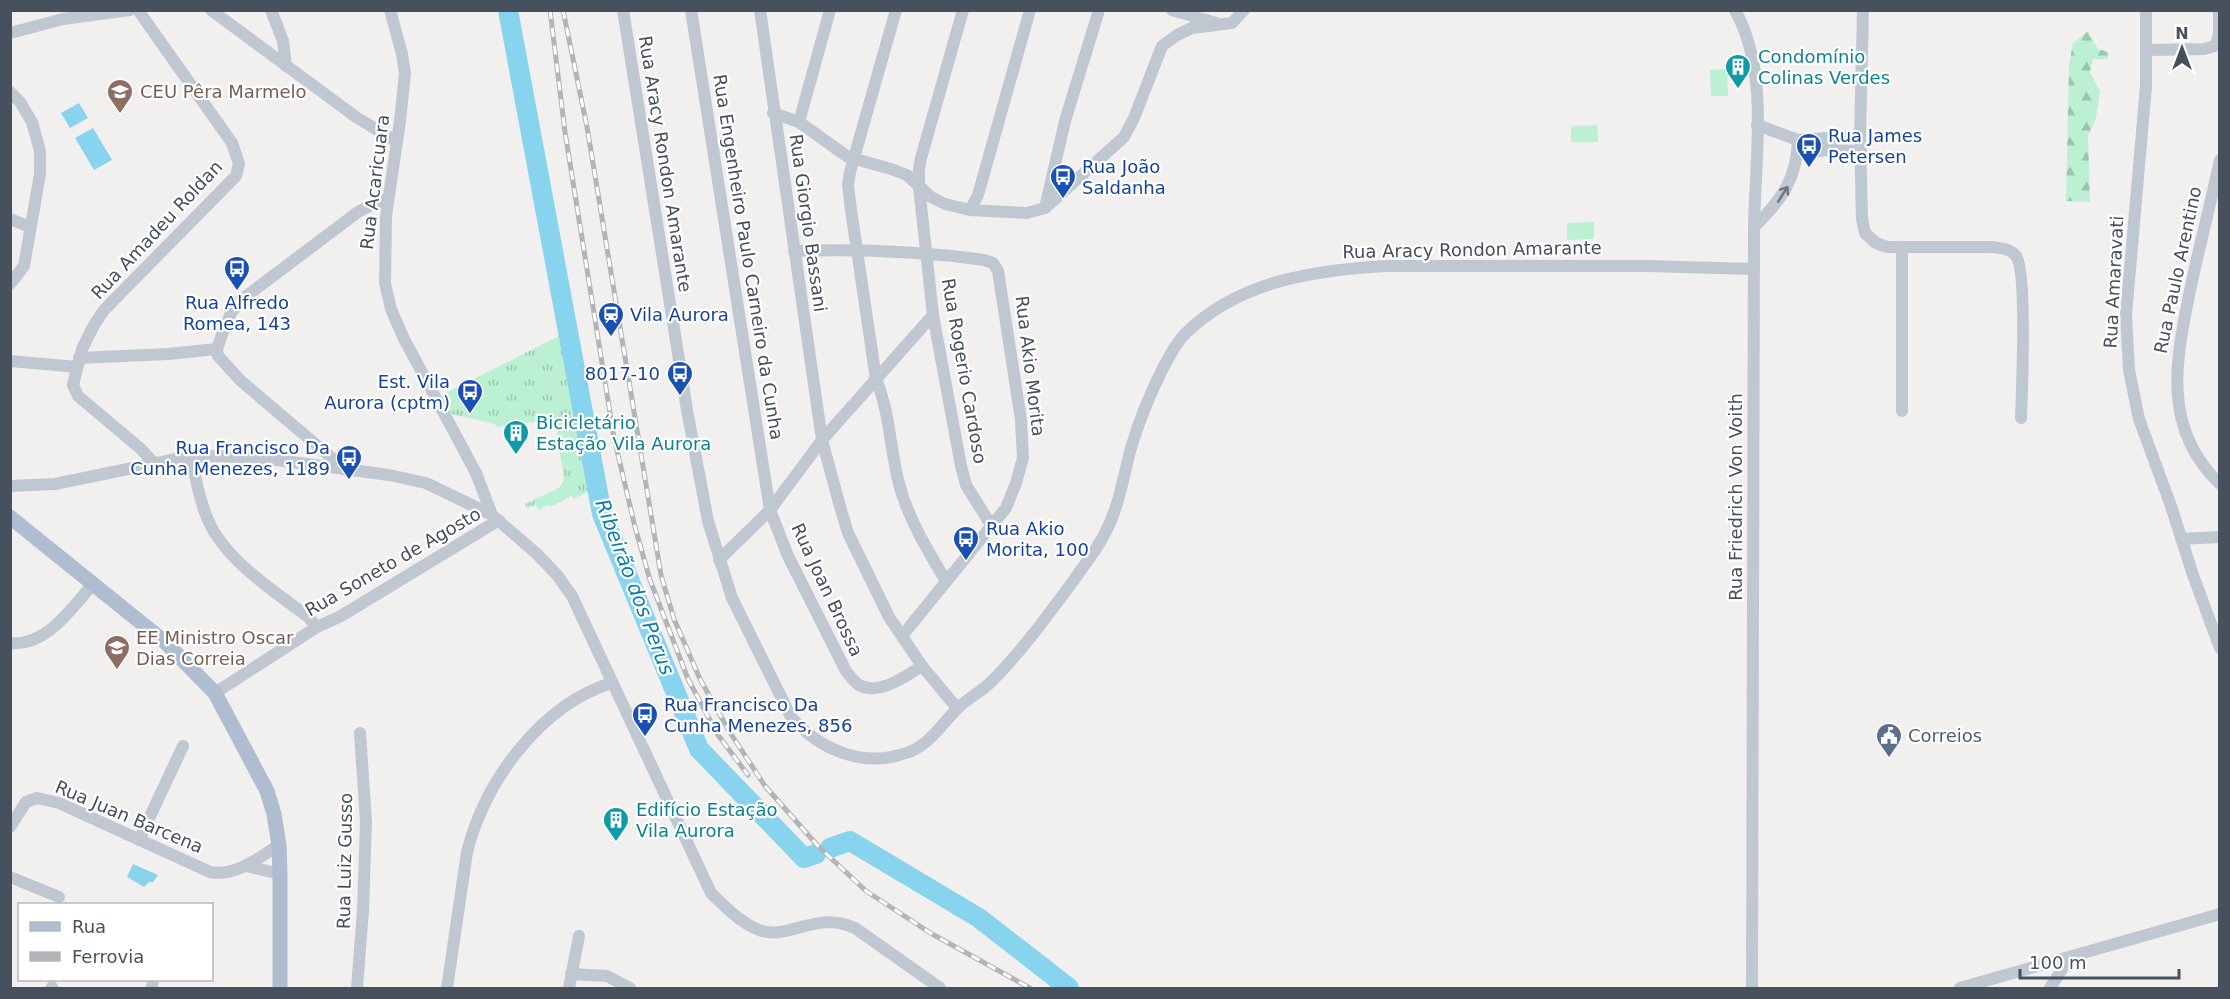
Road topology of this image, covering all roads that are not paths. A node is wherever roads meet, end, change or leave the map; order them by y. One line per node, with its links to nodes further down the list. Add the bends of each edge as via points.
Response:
1 (130, 10): 21 (street, via 63,19)
2 (138, 10): 51 (street, Rua Amadeu Roldan, via 232,143 240,164 236,176 104,310 87,336)
3 (211, 10): 23 (street)
4 (271, 10): 23 (street, via 283,41)
5 (390, 10): 30 (street, Rua Acaricuara, via 405,74)
6 (622, 10): 67 (street, Rua Aracy Rondon Amarante, via 687,410)
7 (691, 10): 61 (street, Rua Engenheiro Paulo Carneiro da Cunha)
8 (760, 10): 25 (street, Rua Giorgio Bassani)
9 (830, 10): 26 (street)
10 (896, 10): 33 (street)
11 (963, 10): 35 (street, Rua Rogerio Cardoso, via 921,158)
12 (1030, 10): 38 (street, via 981,186)
13 (1099, 10): 37 (street, via 1065,121)
14 (1172, 10): 20 (street)
15 (1244, 10): 20 (street, via 1235,21)
16 (1735, 10): 27 (street, Rua Friedrich Von Voith, via 1755,66)
17 (1863, 10): 28 (street)
18 (2146, 10): 22 (street, Rua Amaravati)
19 (2219, 10): 22 (street, via 2215,46)
20 (1223, 25): 37 (street, via 1191,28 1162,46 1124,137)
21 (10, 33)
22 (2147, 50): 66 (street, Rua Amaravati, via 2126,342 2139,419)
23 (286, 66): 30 (street)
24 (10, 92): 40 (street, via 32,122 40,151 40,174)
25 (773, 112): 26 (street); 44 (street, Rua Giorgio Bassani)
26 (799, 122): 33 (street)
27 (1757, 125): 29 (street); 41 (street, Rua Friedrich Von Voith)
28 (1860, 136): 29 (street); 31 (street)
29 (1798, 140): 32 (street)
30 (397, 142): 36 (street, Rua Acaricuara)
31 (1861, 151): 32 (street); 42 (street, via 1865,233 1876,243)
32 (1798, 154): 41 (street, one-way to 32, via 1780,200)
33 (853, 159): 35 (street, via 899,172); 43 (street, via 848,185)
34 (2220, 160): 59 (street, Rua Paulo Arentino, via 2185,316 2176,376 2185,430 2211,477)
35 (919, 187): 38 (street, via 945,204); 45 (street, Rua Rogerio Cardoso)
36 (388, 199): 49 (street, via 358,212 241,300 231,313); 63 (street, Rua Acaricuara, via 385,274 391,309)
37 (1045, 208): 38 (street, via 1022,213)
38 (970, 210)
39 (10, 219): 40 (street)
40 (30, 227): 47 (street, via 24,266)
41 (1754, 227): 46 (street, Rua Friedrich Von Voith)
42 (1902, 248): 53 (street); 54 (street, via 1991,247 2011,251 2021,273)
43 (857, 249): 44 (street, Rua Akio Morita); 45 (street, Rua Akio Morita); 52 (street)
44 (794, 251): 55 (street, Rua Giorgio Bassani)
45 (926, 252): 48 (street, Rua Rogerio Cardoso); 64 (street, Rua Akio Morita, via 984,260 993,263 998,271 1021,420 1023,458 1006,508)
46 (1754, 268): 79 (street, Rua Aracy Rondon Amarante, via 1356,268 1307,273 1237,297 1184,335 1167,360 1138,428 1113,515 1081,570 1046,619 990,683); 99 (street, Rua Friedrich Von Voith)
47 (10, 284)
48 (933, 315): 52 (street); 64 (street, Rua Rogerio Cardoso, via 966,485)
49 (217, 349): 51 (street); 58 (street, via 218,356 241,381)
50 (10, 361): 51 (street)
51 (78, 362): 57 (street, Rua Amadeu Roldan, via 73,385 78,396)
52 (876, 379): 55 (street); 68 (street, via 900,486 913,520)
53 (1902, 411)
54 (2021, 418)
55 (822, 440): 61 (street); 73 (street, Rua Giorgio Bassani, via 848,533)
56 (192, 457): 57 (street); 58 (street, via 262,458); 72 (street, via 208,520 217,537 240,563)
57 (154, 464): 60 (street, via 55,484)
58 (346, 470): 63 (street, via 426,483)
59 (2220, 484)
60 (10, 486)
61 (770, 510): 67 (street); 76 (street, Rua Joan Brossa, via 801,581 851,677 872,688 898,681)
62 (10, 517): 69 (main road)
63 (496, 518): 72 (street, Rua Soneto de Agosto); 77 (street, via 537,554 572,596)
64 (991, 525): 68 (street, Rua Akio Morita)
65 (2220, 537): 66 (street)
66 (2181, 539): 70 (street, Rua Amaravati)
67 (719, 560): 79 (street, Rua Aracy Rondon Amarante, via 732,598 791,717 824,746 862,758 888,759 924,744)
68 (946, 581): 73 (street, Rua Akio Morita)
69 (94, 583): 74 (street, via 46,634 34,641); 78 (main road, via 165,642)
70 (2206, 613): 71 (street); 75 (street, Rua Amaravati)
71 (2220, 613)
72 (317, 627): 78 (street, Rua Soneto de Agosto)
73 (902, 636): 76 (street, Rua Giorgio Bassani)
74 (10, 643)
75 (2220, 648)
76 (922, 666): 79 (street)
77 (611, 683): 95 (street, via 576,697 531,734 491,792 467,852); 98 (street, via 711,893 725,907 760,930 777,932 841,922)
78 (215, 693): 84 (main road, via 267,791)
79 (957, 708)
80 (360, 733): 94 (street, Rua Luiz Gusso, via 366,822)
81 (183, 746): 83 (street)
82 (10, 827): 83 (street, Rua Juan Barcena, via 26,802 37,798 59,803)
83 (140, 840): 85 (street, Rua Juan Barcena, via 211,872 224,873)
84 (279, 845): 85 (street, Rua Juan Barcena); 86 (main road)
85 (246, 866): 86 (street, Rua Juan Barcena)
86 (280, 874): 93 (main road)
87 (10, 877): 88 (street)
88 (59, 897)
89 (2220, 914): 91 (street)
90 (579, 936): 92 (street)
91 (2070, 957): 100 (street); 101 (street)
92 (571, 974): 96 (street); 97 (street, via 607,976)
93 (280, 988)
94 (357, 988)
95 (447, 988)
96 (569, 988)
97 (630, 988)
98 (940, 988)
99 (1752, 988)
100 (1960, 988)
101 (2050, 988)

